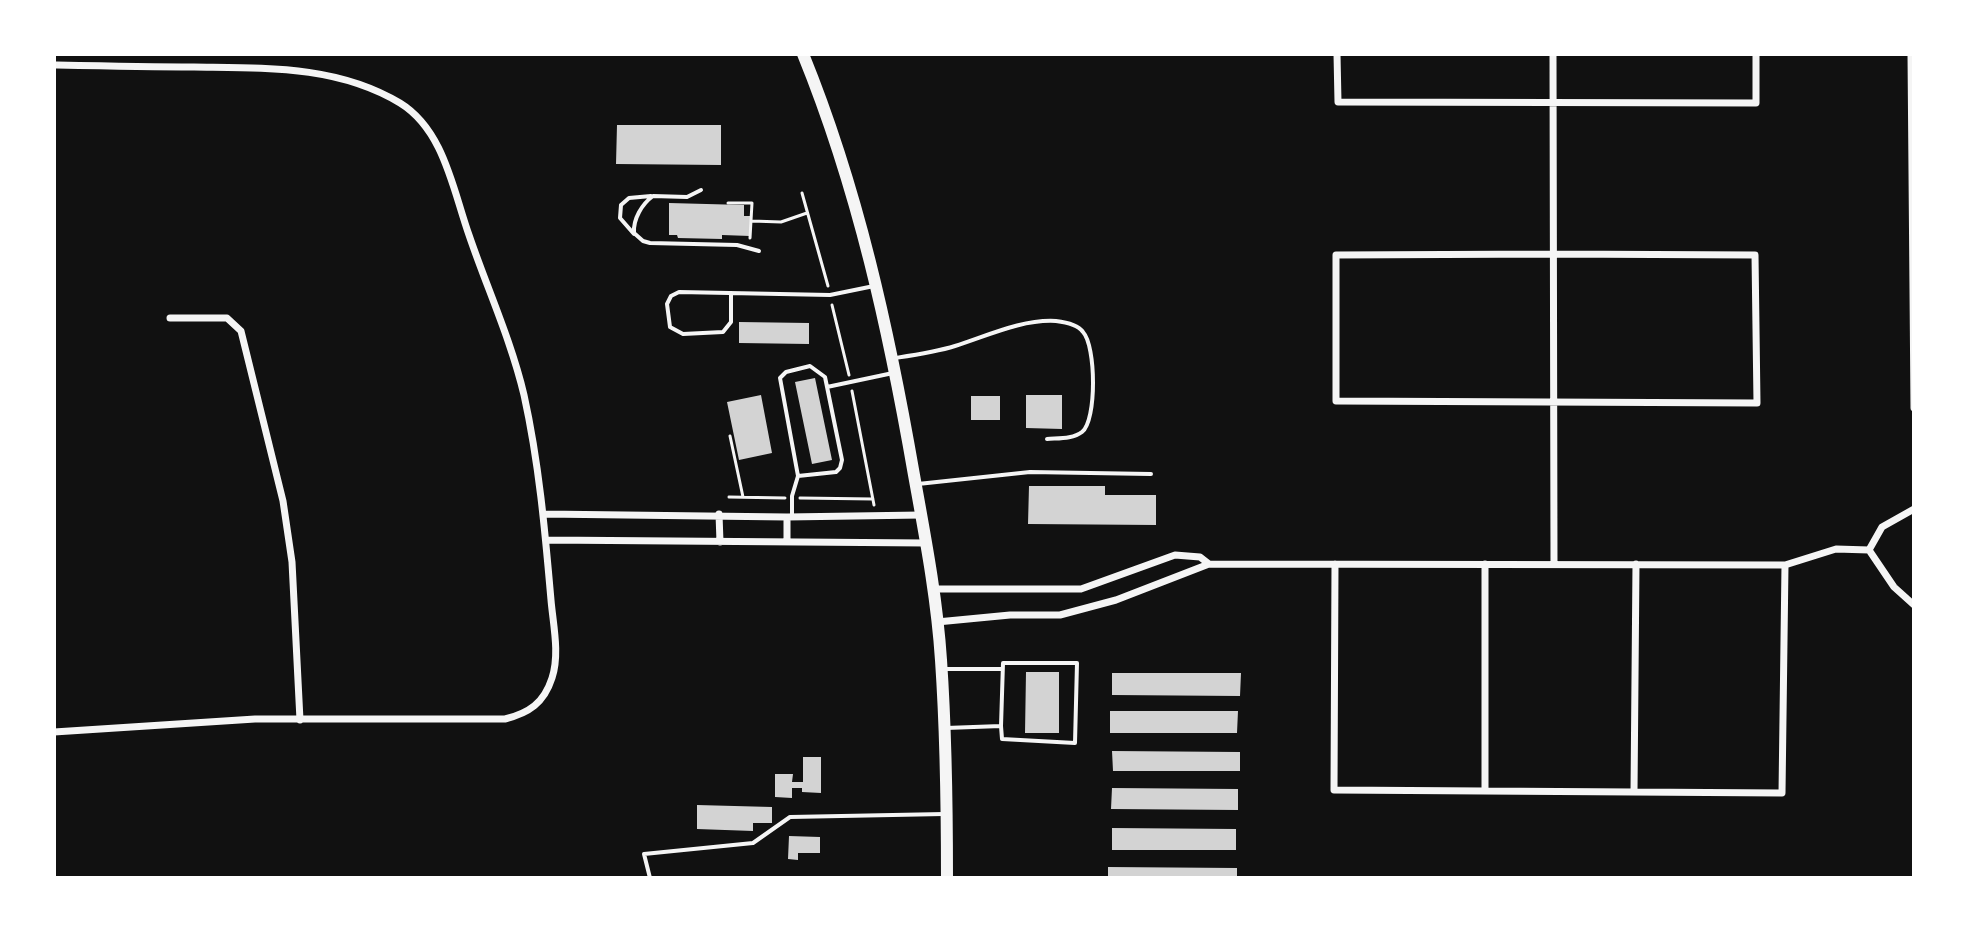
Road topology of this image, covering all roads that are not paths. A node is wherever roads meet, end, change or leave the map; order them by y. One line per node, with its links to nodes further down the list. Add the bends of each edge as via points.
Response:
1 (803, 54): 13 (highway, via 855,203)
2 (1337, 54): 7 (street, via 1338,102)
3 (1553, 54): 7 (street)
4 (1756, 54): 7 (street, via 1756,103)
5 (1911, 54): 20 (street)
6 (54, 65): 26 (street, via 315,72 357,83 402,104 429,130 495,302 523,392)
7 (1553, 102): 12 (street)
8 (701, 190): 9 (lane, via 687,197)
9 (653, 196): 10 (lane, via 635,220); 10 (lane, via 629,198 621,205 620,218)
10 (638, 237): 11 (lane, via 650,243 737,245)
11 (759, 251)
12 (1553, 254): 19 (street); 19 (street, via 1755,255 1757,403); 19 (street, via 1336,255 1336,401)
13 (877, 285): 14 (lane, via 830,295); 16 (highway)
14 (731, 293): 14 (lane, via 671,296 670,327 683,334 723,332 731,322)
15 (170, 318): 46 (street, via 227,318 241,331 283,501 292,562)
16 (893, 359): 17 (highway); 21 (lane, via 1023,325 1073,325 1089,342 1091,418 1079,434)
17 (896, 372): 18 (lane); 24 (highway)
18 (827, 387): 23 (lane, via 840,468); 23 (lane, via 825,377 810,366 780,378)
19 (1553, 403): 38 (street)
20 (1914, 408)
21 (1047, 439)
22 (1151, 474): 24 (lane, via 1030,472)
23 (798, 476): 29 (lane)
24 (916, 484): 28 (highway)
25 (1914, 509): 34 (street, via 1882,527)
26 (544, 514): 27 (street); 30 (street)
27 (719, 514): 29 (street); 31 (street)
28 (921, 515): 29 (street); 33 (highway)
29 (789, 517): 32 (street)
30 (546, 540): 31 (street); 46 (street, via 555,659 547,691 536,706 505,719)
31 (720, 542): 32 (street)
32 (787, 542): 33 (street)
33 (926, 543): 41 (highway)
34 (1869, 550): 40 (street, via 1836,549); 42 (street, via 1894,587)
35 (1209, 564): 36 (street); 41 (street, via 1200,557 1175,555 1081,589); 43 (street, via 1060,615)
36 (1335, 564): 37 (street); 50 (street, via 1334,790)
37 (1485, 564): 38 (street); 50 (street)
38 (1554, 564): 39 (street)
39 (1636, 564): 40 (street); 51 (street)
40 (1785, 565): 51 (street, via 1782,793)
41 (933, 589): 43 (highway)
42 (1914, 605)
43 (937, 622): 44 (highway)
44 (941, 669): 45 (lane); 48 (highway)
45 (1002, 669): 47 (lane); 47 (lane, via 1003,663 1077,663 1075,743 1002,739)
46 (300, 720): 49 (street)
47 (1001, 726): 48 (lane)
48 (944, 729): 52 (highway)
49 (54, 732)
50 (1485, 791): 51 (street)
51 (1634, 792)
52 (946, 814): 53 (lane, via 790,817 753,843 644,854); 54 (highway)
53 (650, 878)
54 (947, 878)

